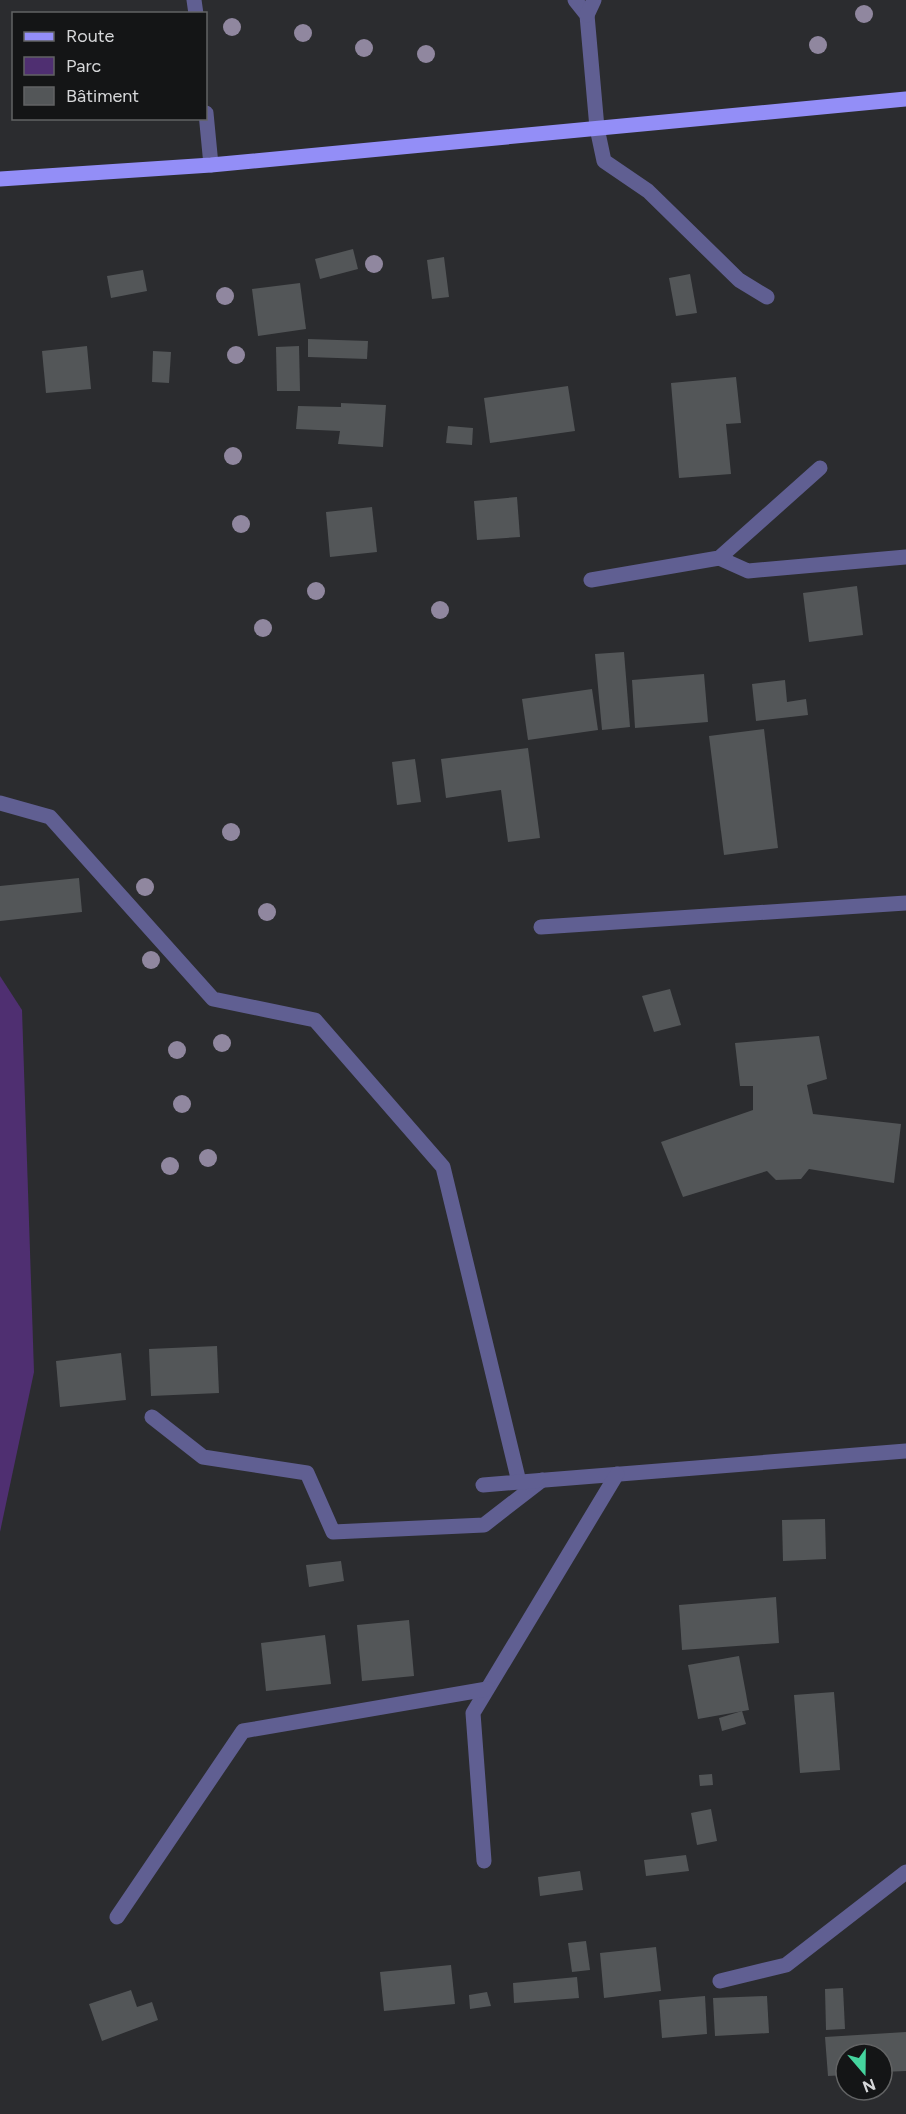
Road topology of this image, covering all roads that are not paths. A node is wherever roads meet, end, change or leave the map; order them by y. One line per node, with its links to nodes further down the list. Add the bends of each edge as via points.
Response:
1 (575, 0): 3 (street)
2 (594, 0): 3 (street)
3 (587, 15): 6 (street)
4 (906, 99): 6 (main road)
5 (207, 120): 7 (street)
6 (597, 128): 7 (main road); 9 (street, via 604,161 648,191 739,280)
7 (211, 165): 8 (main road)
8 (0, 179)
9 (766, 297)
10 (820, 468): 12 (street)
11 (906, 557): 12 (street, via 748,571)
12 (719, 558): 13 (street)
13 (591, 580)
14 (0, 803): 21 (street, via 50,817 213,999 315,1020 443,1167)
15 (906, 903): 16 (street)
16 (541, 927)
17 (152, 1417): 20 (street, via 203,1457 307,1473 333,1532 484,1525)
18 (906, 1451): 19 (street)
19 (617, 1474): 20 (street); 23 (street)
20 (542, 1480): 21 (street)
21 (519, 1482): 22 (street)
22 (483, 1485)
23 (487, 1689): 24 (street, via 472,1713); 26 (street, via 243,1731)
24 (484, 1861)
25 (906, 1872): 27 (street, via 786,1965)
26 (117, 1917)
27 (720, 1981)

